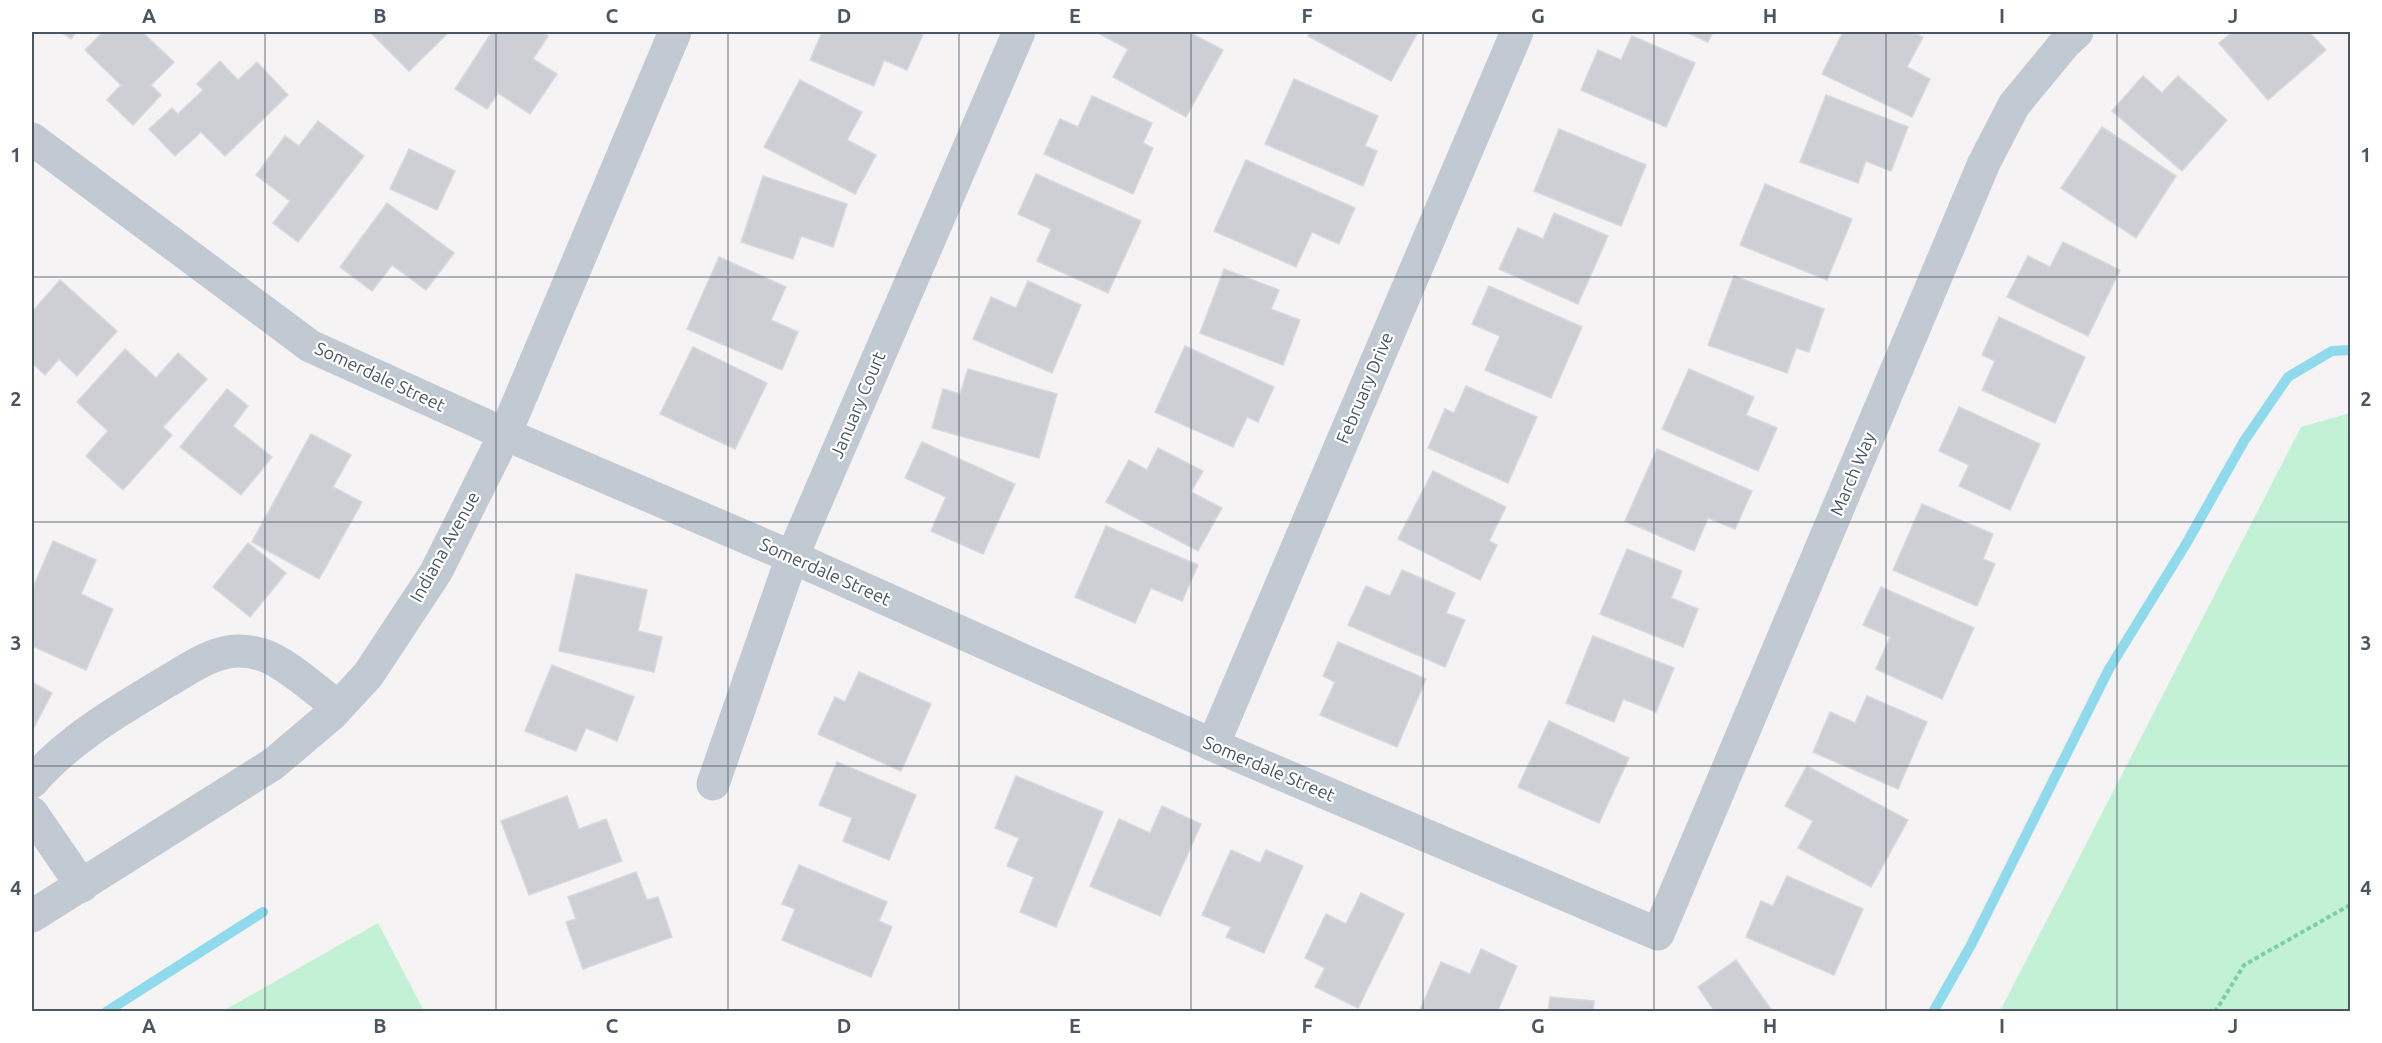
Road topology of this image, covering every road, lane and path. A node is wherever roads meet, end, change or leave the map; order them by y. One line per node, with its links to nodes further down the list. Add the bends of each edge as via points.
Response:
1 (675, 32): 6 (street, Indiana Avenue)
2 (1019, 32): 7 (street, January Court)
3 (1518, 32): 9 (street, February Drive)
4 (2077, 32): 16 (street, March Way, via 2014,105 1984,163)
5 (32, 139): 6 (street, Somerdale Street, via 310,346)
6 (505, 434): 7 (street, Somerdale Street); 8 (street, Indiana Avenue, via 436,572 368,675)
7 (792, 556): 9 (street, Somerdale Street); 11 (street, January Court)
8 (338, 707): 10 (street, via 271,658 250,652 226,652 188,669 91,728); 13 (street, Indiana Avenue, via 273,764)
9 (1213, 745): 16 (street, Somerdale Street)
10 (32, 782)
11 (713, 784)
12 (32, 813): 13 (street)
13 (82, 886): 15 (street, Indiana Avenue)
14 (2350, 904): 17 (path, via 2244,965)
15 (32, 916)
16 (1658, 934)
17 (2215, 1011)

